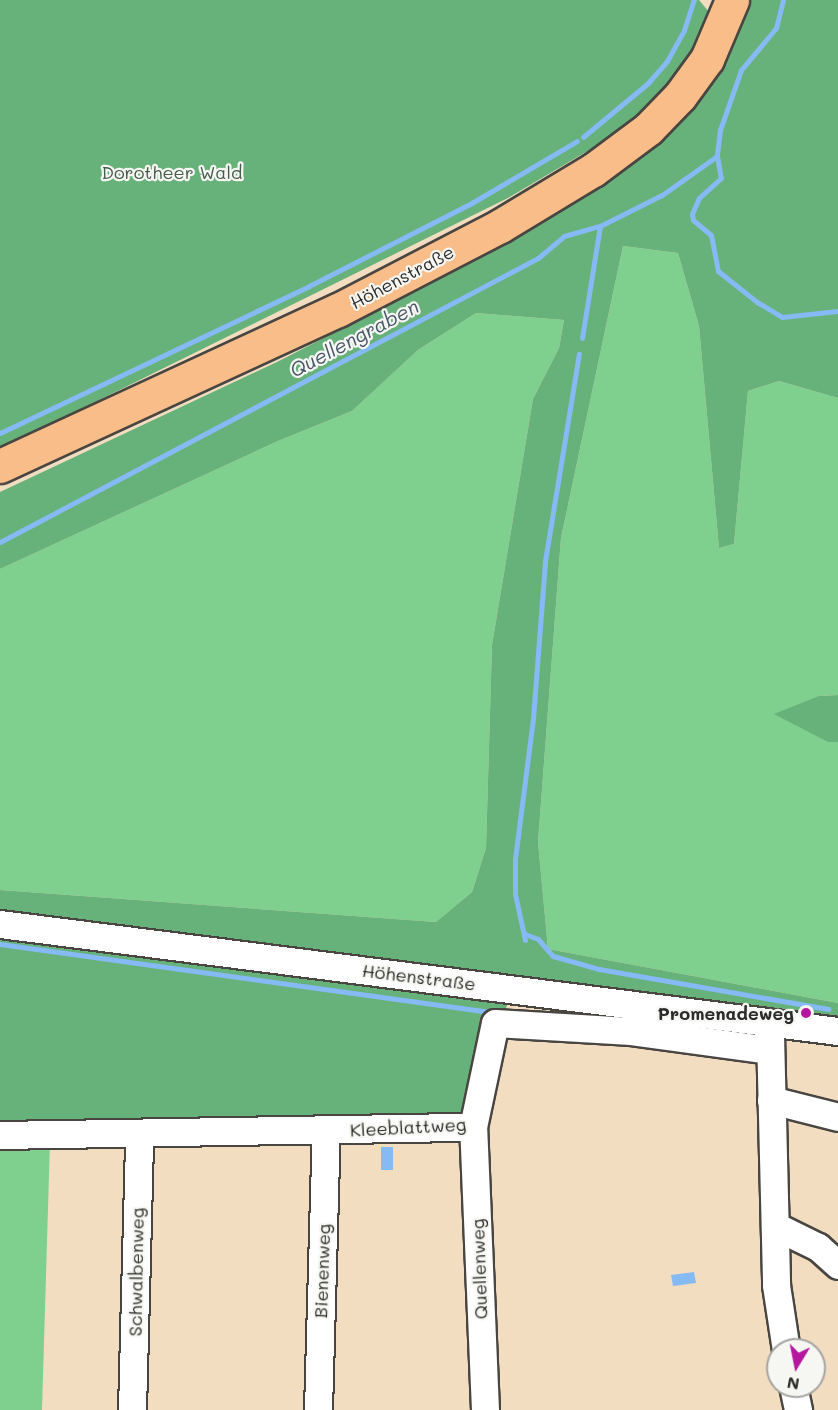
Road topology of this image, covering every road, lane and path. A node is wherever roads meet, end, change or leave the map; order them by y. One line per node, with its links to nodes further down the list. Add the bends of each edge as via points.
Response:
1 (732, 0): 2 (main road, Höhenstraße, via 707,59 680,96 648,129 593,170 500,226 339,310)
2 (0, 466)
3 (0, 924): 4 (street, Höhenstraße)
4 (770, 1021): 5 (street, Höhenstraße); 6 (street)
5 (838, 1031)
6 (769, 1050): 7 (street); 9 (street, Kleeblattweg, via 631,1031 495,1023)
7 (771, 1100): 8 (street); 13 (street)
8 (838, 1117)
9 (473, 1127): 10 (street, Kleeblattweg); 18 (street, Quellenweg)
10 (326, 1131): 11 (street, Kleeblattweg); 17 (street, Bienenweg)
11 (140, 1134): 12 (street, Kleeblattweg); 16 (street, Schwalbenweg)
12 (0, 1135)
13 (775, 1226): 14 (street, via 818,1247); 15 (street, via 776,1285)
14 (838, 1265)
15 (784, 1338)
16 (132, 1410)
17 (318, 1410)
18 (485, 1410)

